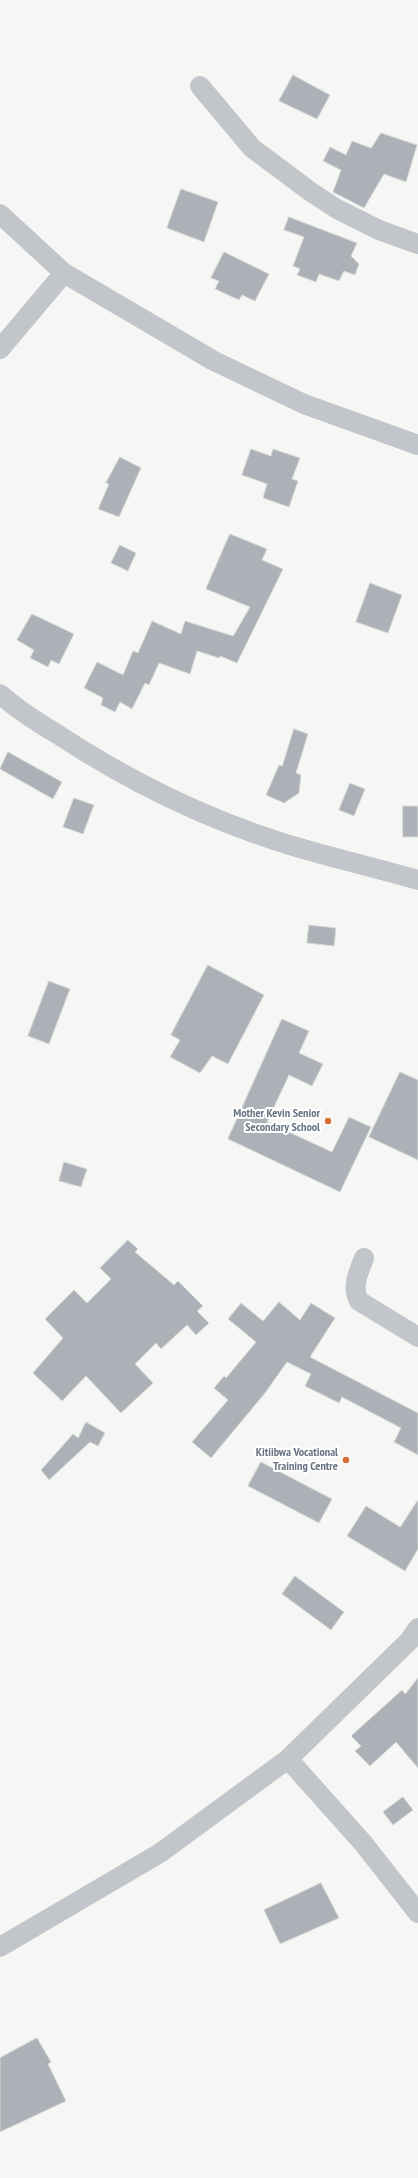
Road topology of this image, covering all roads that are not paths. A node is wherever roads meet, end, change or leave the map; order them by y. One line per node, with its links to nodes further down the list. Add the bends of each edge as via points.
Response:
1 (200, 86): 3 (street, via 252,148 311,192 337,209 379,230)
2 (0, 214): 4 (street)
3 (418, 244)
4 (64, 273): 5 (street); 6 (street, via 214,361 304,404)
5 (0, 349)
6 (418, 445)
7 (0, 694): 8 (street, via 15,707 80,750 145,786 208,815 283,843)
8 (418, 880)
9 (364, 1258): 10 (street, via 355,1285 355,1294 359,1300)
10 (418, 1337)
11 (418, 1628): 12 (street, via 409,1641)
12 (288, 1759): 13 (street, via 363,1843); 14 (street, via 160,1853)
13 (418, 1913)
14 (0, 1947)

